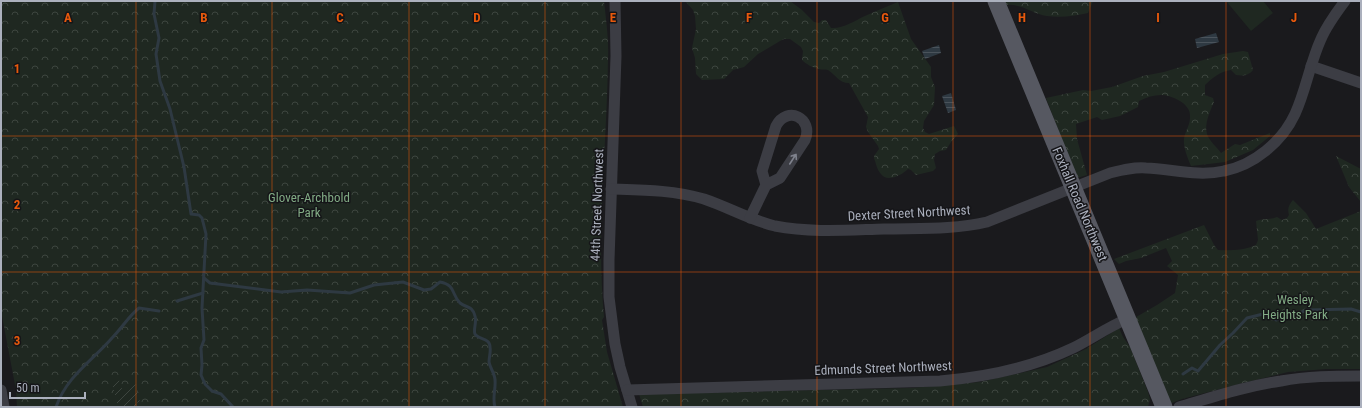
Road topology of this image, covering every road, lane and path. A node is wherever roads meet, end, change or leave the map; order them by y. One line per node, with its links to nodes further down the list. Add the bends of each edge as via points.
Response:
1 (615, 1): 8 (street, 44th Street Northwest, via 616,62)
2 (996, 1): 7 (main road, Foxhall Road Northwest)
3 (1345, 1): 4 (street, Dexter Street Northwest, via 1322,35)
4 (1311, 66): 5 (street); 7 (street, Dexter Street Northwest, via 1295,114 1286,129 1272,145 1250,161 1236,168 1214,173 1125,169)
5 (1361, 83)
6 (766, 185): 6 (street, one-way to 6, via 780,178 805,140 807,128 800,118 786,116 776,126 762,171); 9 (street)
7 (1073, 188): 9 (street, Dexter Street Northwest, via 987,222 956,227 809,230 773,225); 10 (main road, Foxhall Road Northwest)
8 (611, 189): 9 (street, Dexter Street Northwest, via 659,190 686,194); 13 (street, 44th Street Northwest, via 610,303 615,344)
9 (750, 218)
10 (1127, 319): 13 (street, Edmunds Street Northwest, via 1045,360 1011,370 967,378 940,381); 16 (main road, Foxhall Road Northwest)
11 (1361, 376): 17 (street, via 1323,376 1276,382)
12 (1, 390): 14 (street)
13 (627, 390): 15 (street, 44th Street Northwest)
14 (4, 407)
15 (632, 407)
16 (1164, 407)
17 (1179, 407)

